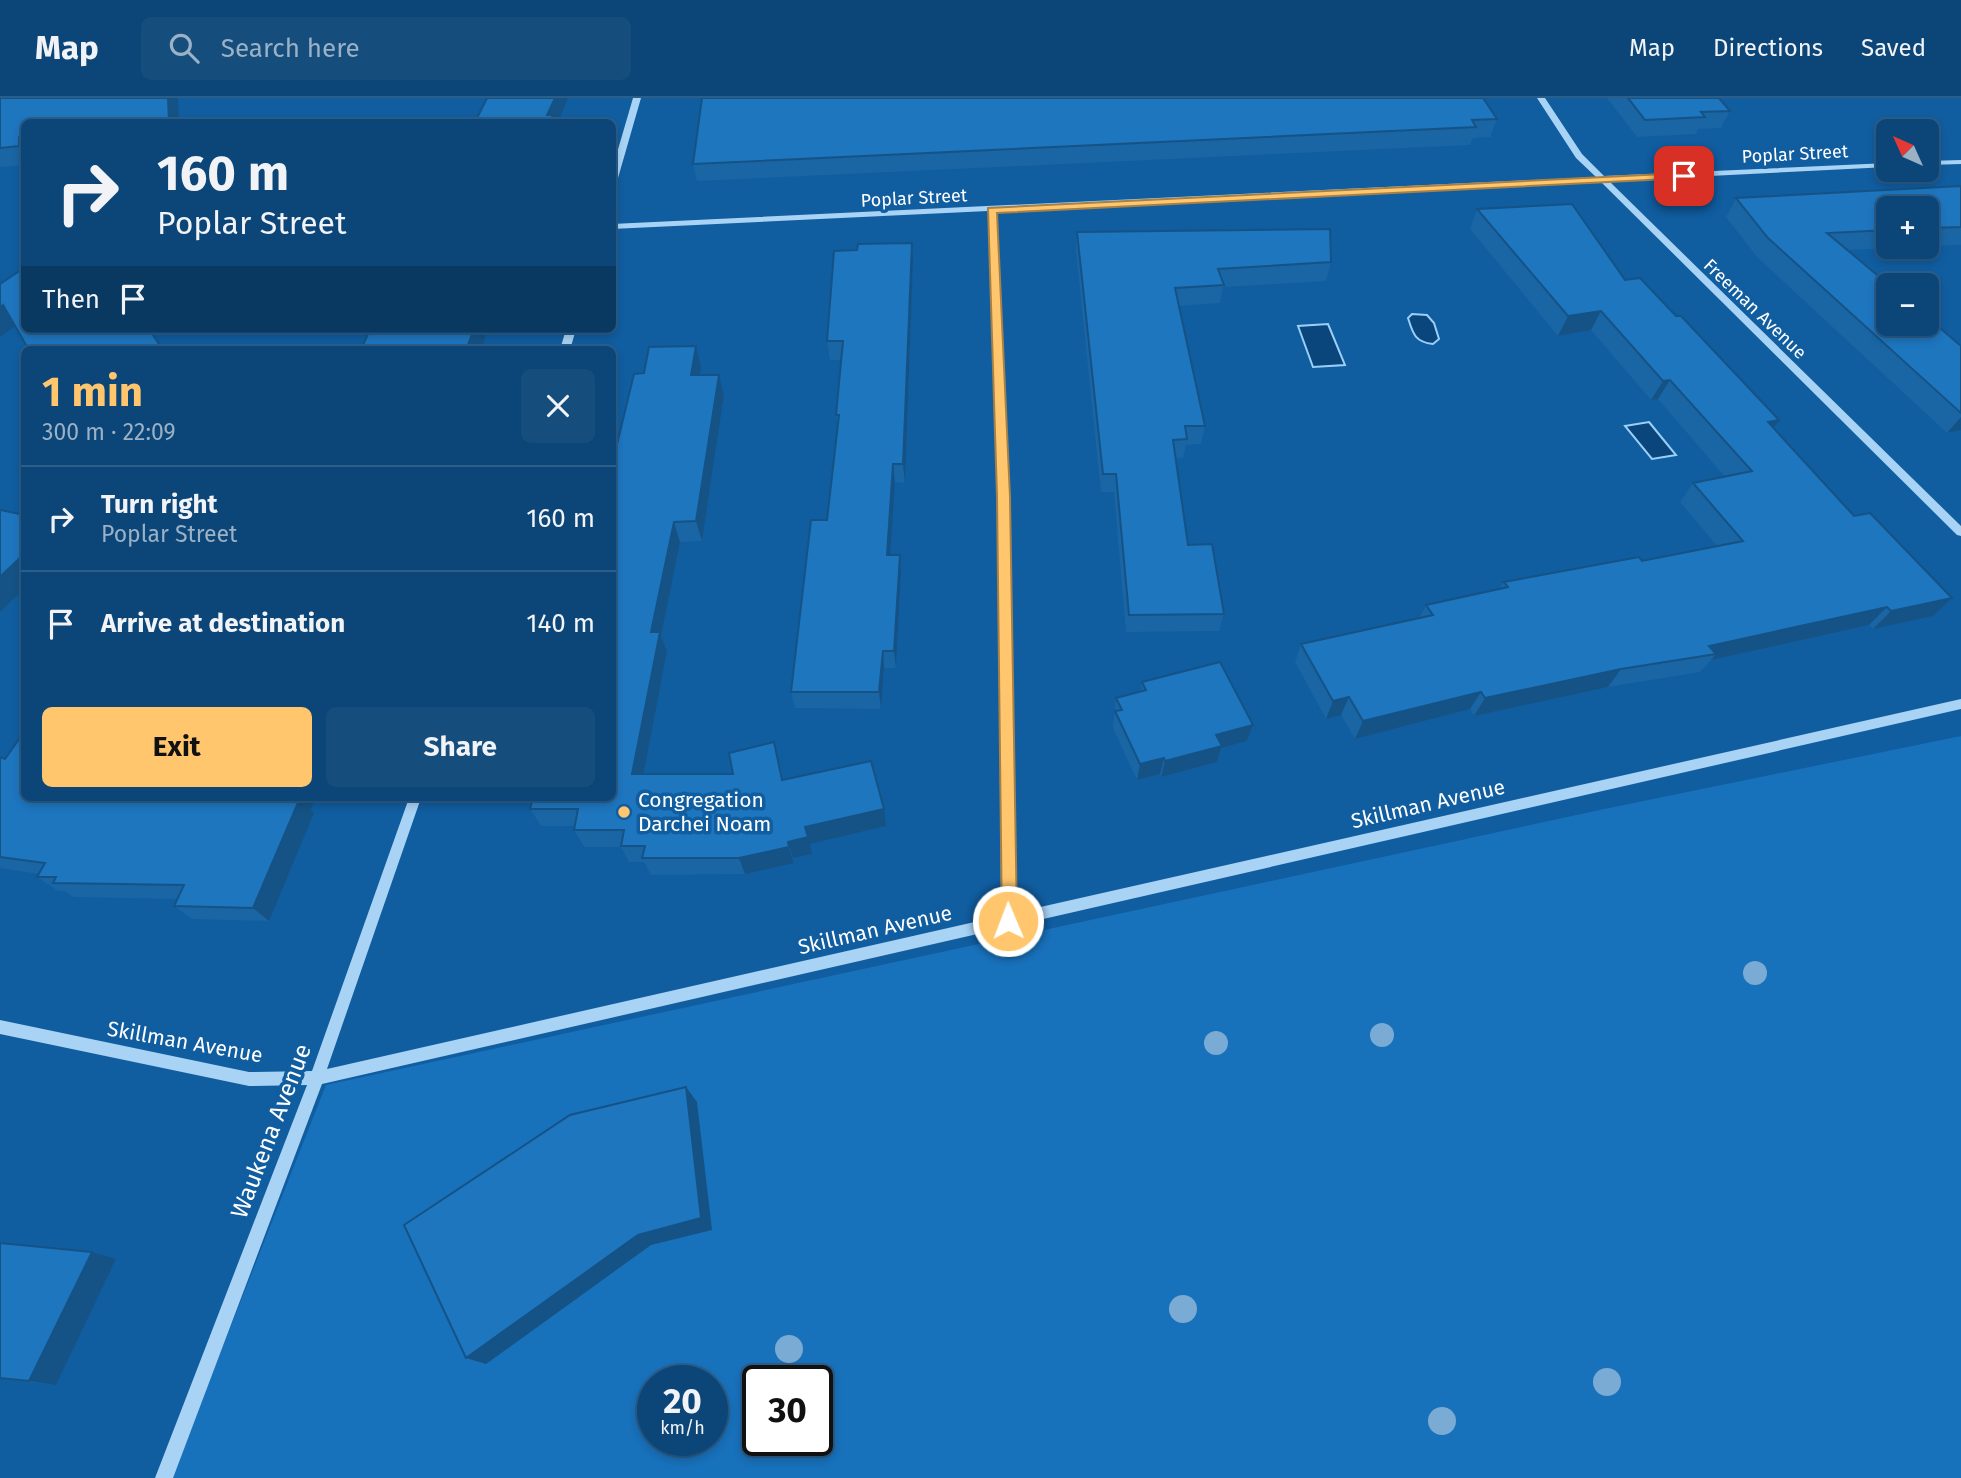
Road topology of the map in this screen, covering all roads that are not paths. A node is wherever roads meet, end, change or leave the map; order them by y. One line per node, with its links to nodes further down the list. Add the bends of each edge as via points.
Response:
1 (637, 98): 6 (street)
2 (1541, 98): 7 (street, Freeman Avenue, via 1579,156)
3 (1961, 162): 4 (street)
4 (1939, 163)
5 (1876, 166): 7 (street, Poplar Street)
6 (616, 171)
7 (1607, 180): 8 (street, Poplar Street); 10 (street, Freeman Avenue, via 1671,249)
8 (992, 210): 9 (street, Poplar Street); 13 (street, via 1004,497)
9 (616, 227)
10 (1961, 532)
11 (1961, 704): 13 (street, Skillman Avenue)
12 (414, 801): 15 (street, Waukena Avenue)
13 (1008, 921): 15 (street, Skillman Avenue)
14 (0, 1027): 15 (street, Skillman Avenue, via 249,1079)
15 (317, 1077): 16 (street, Waukena Avenue)
16 (164, 1478)

